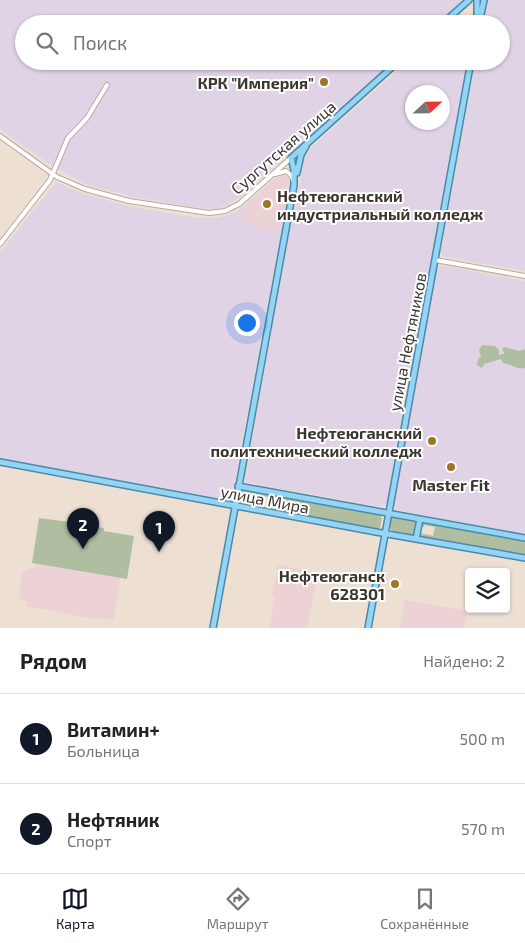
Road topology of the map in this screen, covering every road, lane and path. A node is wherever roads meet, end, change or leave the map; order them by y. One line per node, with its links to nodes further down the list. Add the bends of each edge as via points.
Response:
1 (469, 0): 4 (main road)
2 (477, 0): 5 (main road)
3 (484, 0): 6 (main road)
4 (452, 15)
5 (478, 15)
6 (480, 15)
7 (389, 70): 11 (main road, Сургутская улица)
8 (469, 70): 17 (main road, улица Нефтяников)
9 (107, 85): 13 (street, via 87,118 68,138)
10 (0, 136): 13 (street, Сургутская улица)
11 (308, 142): 12 (main road, Сургутская улица); 15 (main road, via 301,155)
12 (291, 158): 14 (street, Сургутская улица); 15 (main road)
13 (53, 174): 14 (street, Сургутская улица, via 106,196 209,213 234,206); 16 (street)
14 (271, 176): 15 (street, via 286,171 291,175)
15 (294, 186): 20 (main road)
16 (0, 244)
17 (435, 260): 18 (street); 22 (main road, улица Нефтяников)
18 (525, 276)
19 (0, 462): 21 (main road, улица Мира)
20 (238, 486): 21 (main road); 22 (main road, улица Мира)
21 (235, 506): 24 (main road, улица Мира); 28 (main road)
22 (388, 513): 23 (main road, улица Мира); 24 (main road, улица Нефтяников)
23 (420, 519): 25 (main road, улица Мира); 26 (main road)
24 (385, 534): 26 (main road, улица Мира); 29 (main road, улица Нефтяников)
25 (525, 538)
26 (416, 539): 27 (main road, улица Мира)
27 (525, 558)
28 (213, 628)
29 (368, 628)

